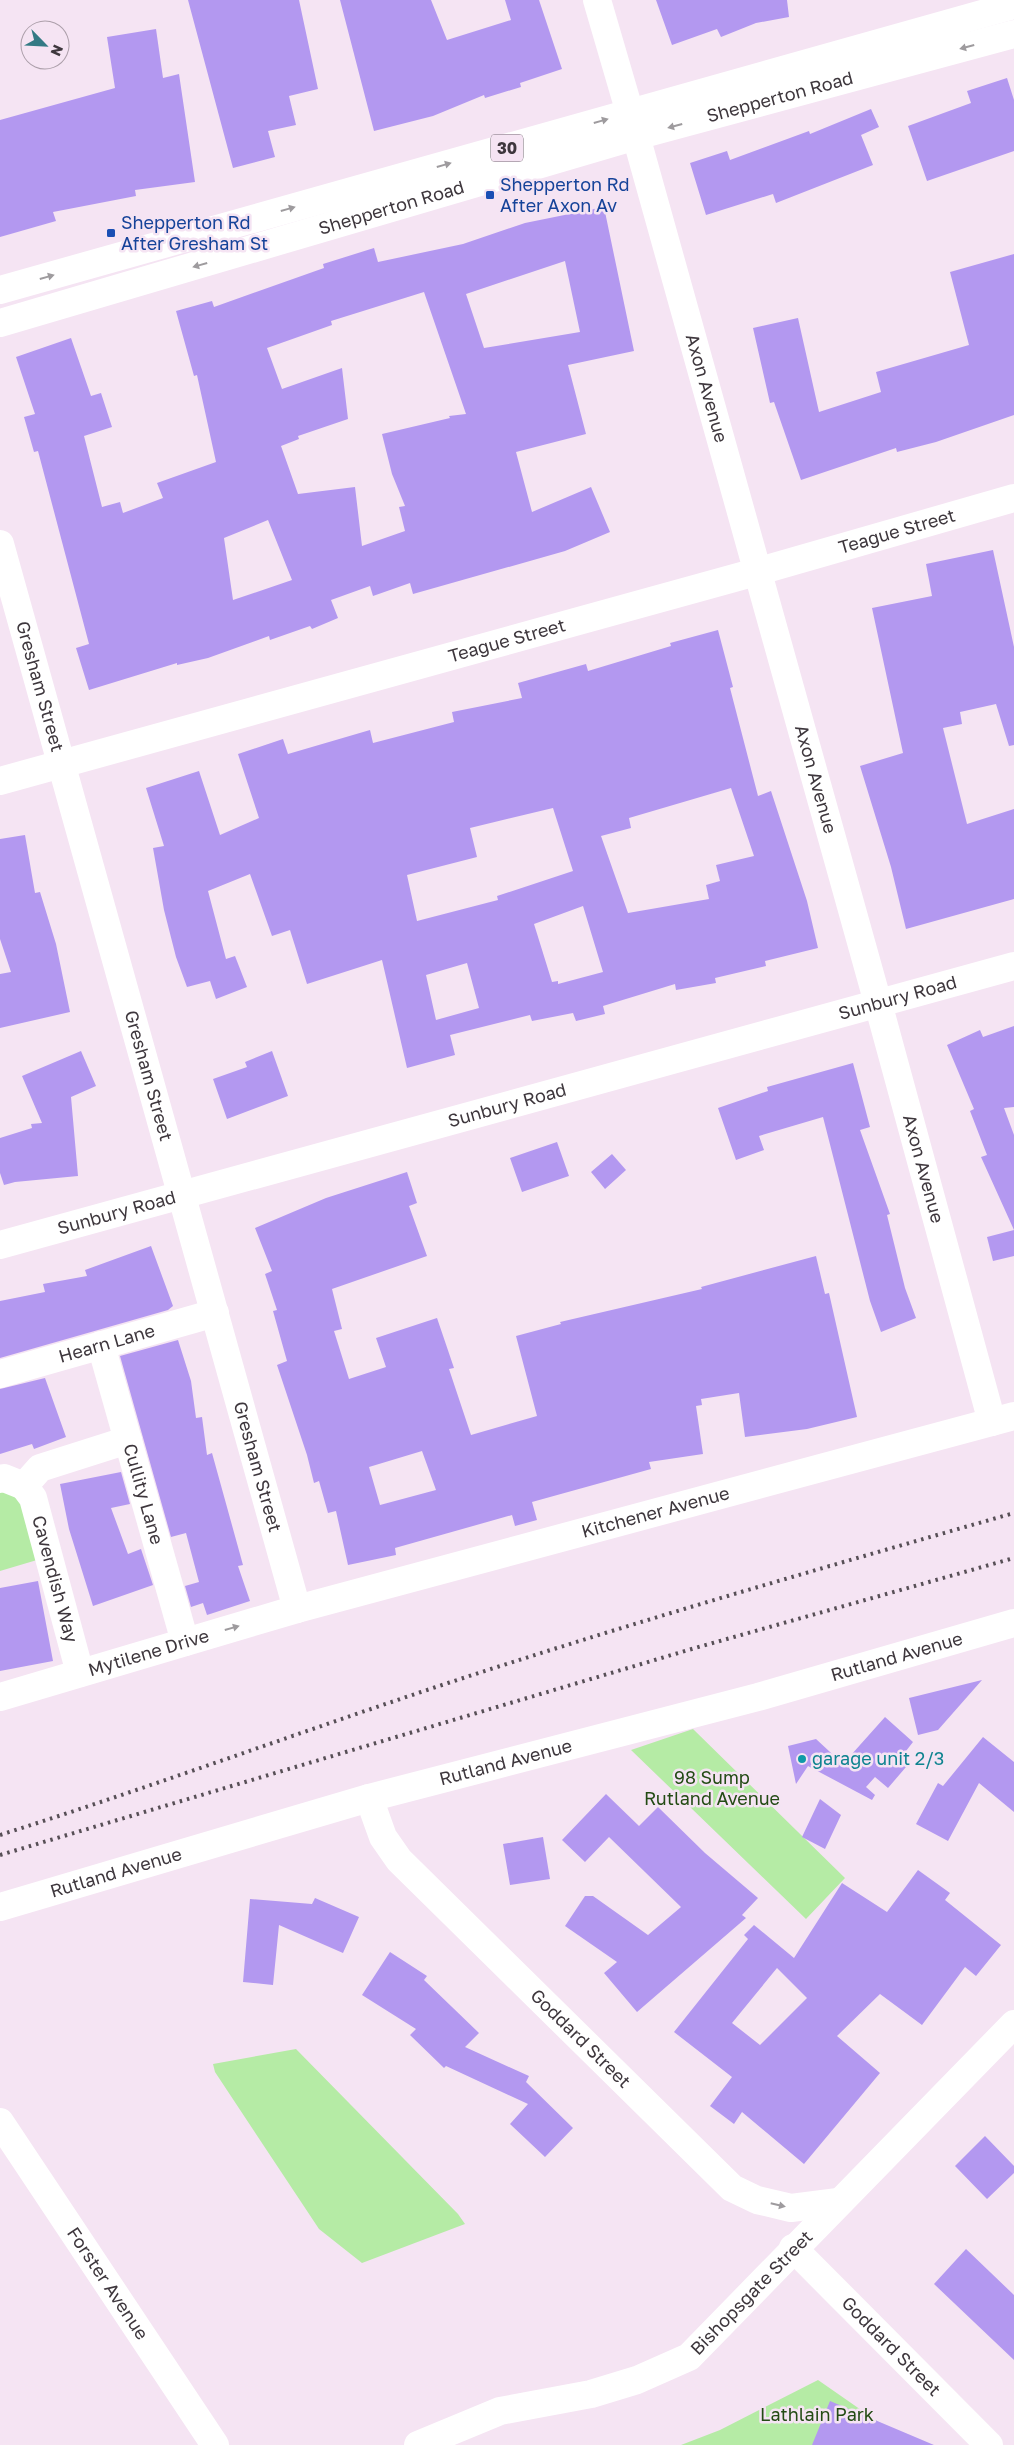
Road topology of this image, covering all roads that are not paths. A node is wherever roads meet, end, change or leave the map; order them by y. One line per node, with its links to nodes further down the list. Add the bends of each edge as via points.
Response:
1 (597, 0): 4 (main road, Axon Avenue)
2 (1014, 5): 4 (main road, Shepperton Road / 30)
3 (1014, 34): 4 (main road, Shepperton Road / 30, one-way to 4)
4 (633, 125): 5 (main road, Shepperton Road / 30, one-way to 4); 6 (main road, Shepperton Road / 30, one-way to 6); 9 (main road, Axon Avenue)
5 (0, 290)
6 (0, 323)
7 (1014, 498): 9 (main road, Teague Street)
8 (0, 544): 10 (main road, Gresham Street)
9 (756, 572): 10 (main road, Teague Street); 13 (main road, Axon Avenue)
10 (61, 764): 11 (main road, Teague Street); 14 (main road, Gresham Street)
11 (0, 781)
12 (1014, 966): 13 (main road, Sunbury Road)
13 (878, 1003): 14 (main road, Sunbury Road); 19 (main road, Axon Avenue)
14 (183, 1196): 15 (main road, Sunbury Road); 16 (main road, Gresham Street)
15 (0, 1245)
16 (215, 1313): 17 (main road, Hearn Lane); 22 (main road, Gresham Street)
17 (101, 1345): 18 (main road, Hearn Lane); 20 (main road, Cullity Lane)
18 (0, 1374)
19 (1003, 1419): 22 (main road, Kitchener Avenue)
20 (128, 1440): 21 (main road, via 40,1468); 24 (main road, Cullity Lane)
21 (12, 1483): 25 (main road, Cavendish Way, via 33,1498)
22 (298, 1609): 24 (main road, Mytilene Drive, one-way to 22)
23 (1014, 1624): 27 (main road, Rutland Avenue, via 758,1697)
24 (185, 1642): 25 (main road, Mytilene Drive)
25 (80, 1673): 26 (main road, Mytilene Drive)
26 (0, 1697)
27 (369, 1798): 28 (main road, Rutland Avenue); 31 (main road, Goddard Street, one-way to 31, via 383,1837 399,1860 732,2188 757,2200 791,2208)
28 (0, 1906)
29 (1014, 2024): 31 (main road, Bishopsgate Street)
30 (0, 2122): 33 (main road, Forster Avenue)
31 (838, 2202): 32 (main road, Bishopsgate Street)
32 (793, 2248): 34 (main road, Bishopsgate Street, via 689,2357 637,2380 591,2394 500,2411); 35 (main road, Goddard Street)
33 (216, 2445)
34 (418, 2445)
35 (989, 2445)

